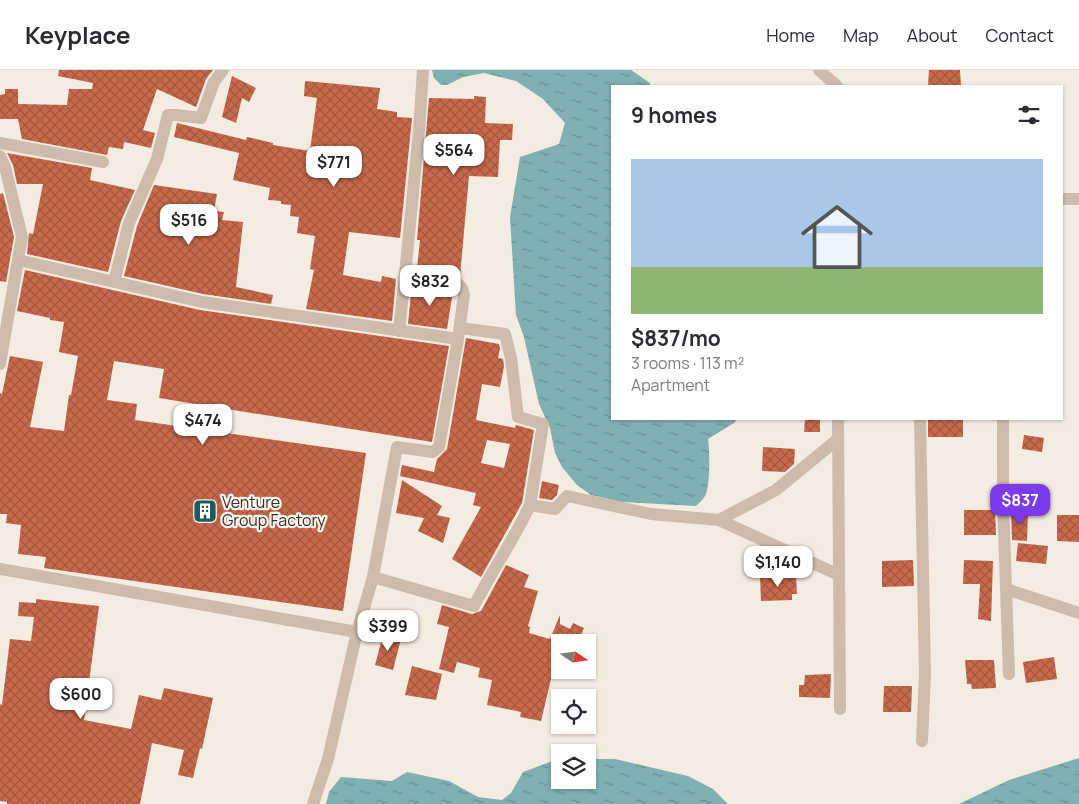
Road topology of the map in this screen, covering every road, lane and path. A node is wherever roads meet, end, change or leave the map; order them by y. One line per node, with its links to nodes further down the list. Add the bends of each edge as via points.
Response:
1 (223, 70): 12 (street, via 214,82 201,118 168,115 157,159 129,223)
2 (423, 70): 11 (street)
3 (819, 70): 4 (street)
4 (836, 85)
5 (0, 143): 7 (street)
6 (0, 156): 10 (street, via 22,237)
7 (103, 162)
8 (1063, 199): 9 (street)
9 (1079, 199)
10 (18, 260): 12 (street); 15 (street)
11 (405, 275): 13 (street); 14 (street, via 457,283 462,288)
12 (114, 282): 13 (street, via 202,302)
13 (400, 331): 14 (street)
14 (459, 334): 20 (street, via 505,334 518,417 543,424); 24 (street, via 439,447 433,452 397,447)
15 (0, 364)
16 (838, 420): 19 (street)
17 (920, 420): 30 (street, via 925,675)
18 (1003, 420): 25 (street)
19 (838, 439): 21 (street, via 776,490); 23 (street)
20 (530, 505): 21 (street, via 554,509 567,496 651,514); 24 (street, via 474,606)
21 (719, 520): 23 (street)
22 (0, 569): 27 (street)
23 (839, 575): 29 (street)
24 (373, 577): 27 (street)
25 (1006, 588): 26 (street); 28 (street)
26 (1079, 613)
27 (357, 632): 31 (street, via 328,759)
28 (1009, 674)
29 (840, 708)
30 (922, 741)
31 (313, 804)

